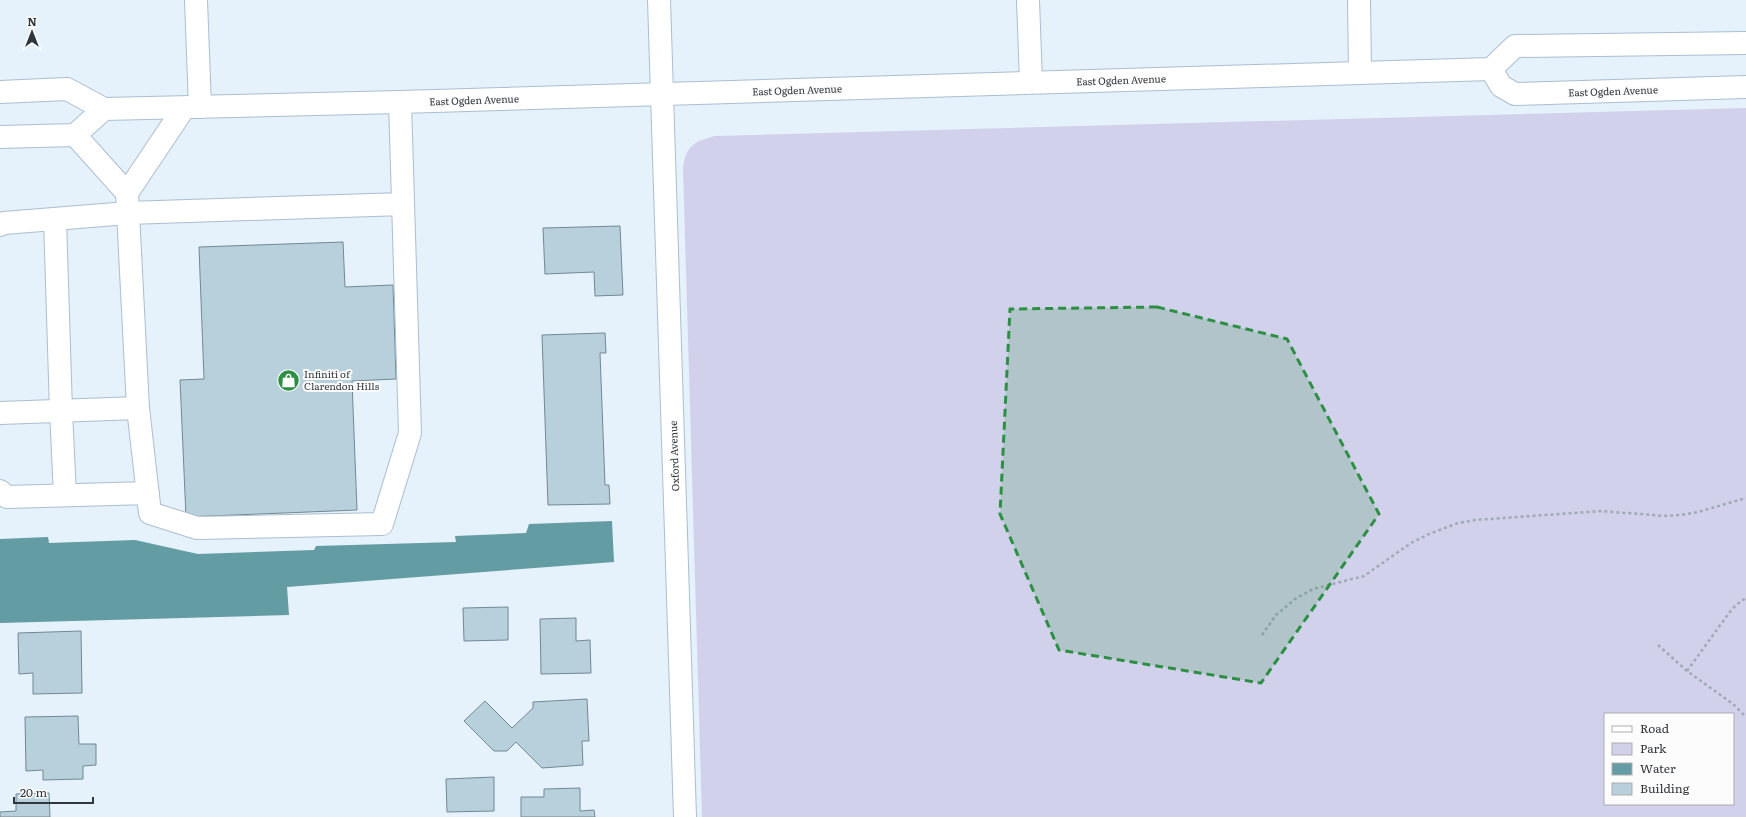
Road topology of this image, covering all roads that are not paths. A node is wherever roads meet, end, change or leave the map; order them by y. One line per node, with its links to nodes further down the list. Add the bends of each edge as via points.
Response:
1 (196, 0): 13 (main road)
2 (659, 0): 11 (main road, Oxford Avenue)
3 (1028, 0): 8 (main road)
4 (1359, 0): 7 (main road)
5 (1746, 43): 6 (main road, via 1515,46)
6 (1491, 69): 7 (main road, East Ogden Avenue); 9 (main road, East Ogden Avenue, via 1501,86 1515,94)
7 (1360, 73): 8 (main road, East Ogden Avenue)
8 (1032, 82): 11 (main road, East Ogden Avenue)
9 (1746, 87)
10 (0, 92): 14 (main road, East Ogden Avenue, via 67,90)
11 (663, 94): 12 (main road, East Ogden Avenue); 27 (main road, Oxford Avenue)
12 (400, 102): 13 (main road, East Ogden Avenue); 18 (main road)
13 (192, 108): 14 (main road, East Ogden Avenue); 17 (main road)
14 (104, 109): 15 (main road)
15 (75, 135): 16 (main road); 17 (main road)
16 (0, 137)
17 (128, 203): 18 (main road); 19 (main road); 21 (main road)
18 (403, 204): 25 (main road, via 410,433 382,524 197,528 150,513)
19 (55, 219): 20 (main road); 22 (main road)
20 (0, 225)
21 (138, 408): 22 (main road); 25 (main road)
22 (61, 412): 23 (main road); 26 (main road)
23 (0, 414)
24 (0, 491): 26 (main road, via 7,497)
25 (148, 493): 26 (main road)
26 (66, 495)
27 (685, 817)

